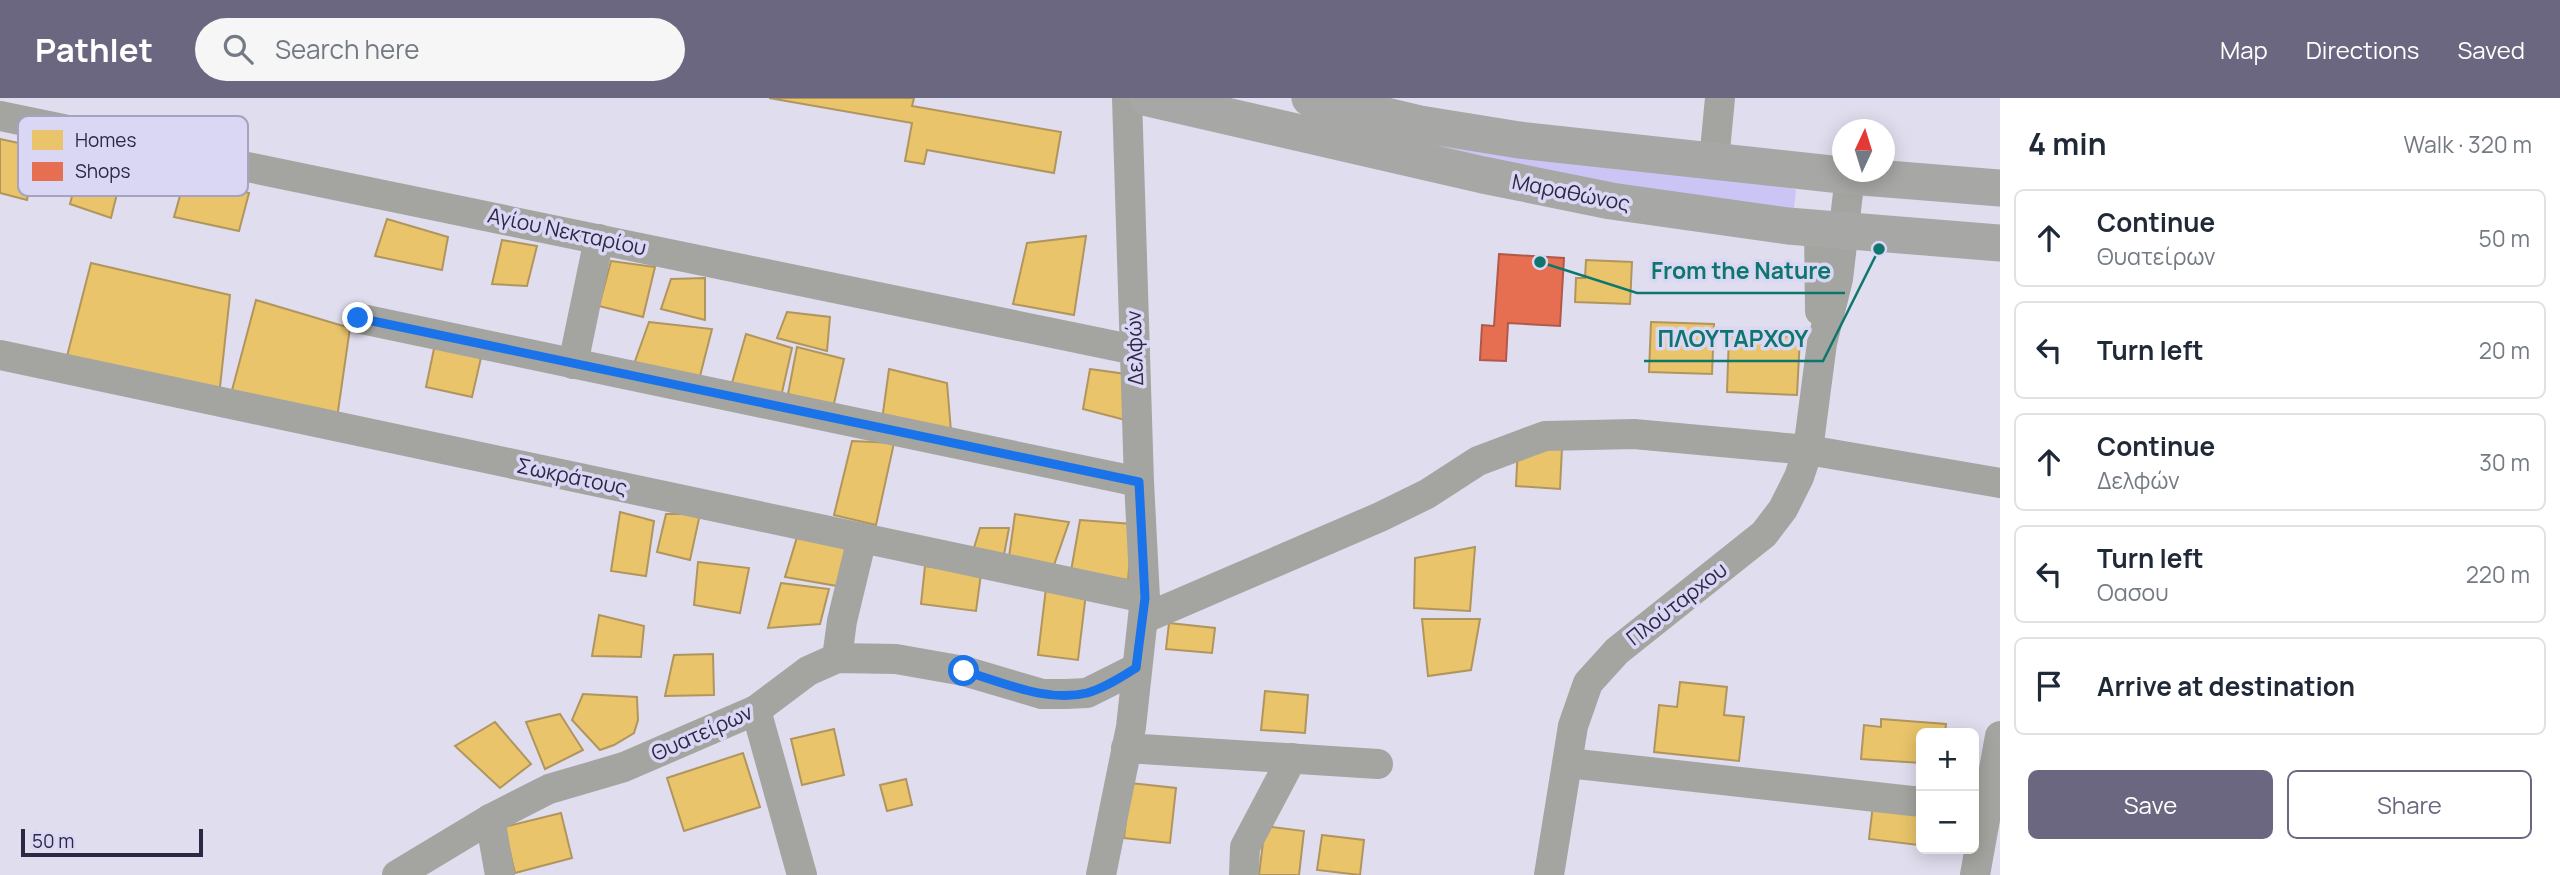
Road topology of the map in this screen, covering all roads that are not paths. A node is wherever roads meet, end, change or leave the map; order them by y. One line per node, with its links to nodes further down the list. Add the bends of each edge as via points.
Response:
1 (1127, 98): 15 (street, Δελφών)
2 (1148, 98): 10 (main road, Μαραθώνος, via 1567,193 1687,214)
3 (1310, 98): 7 (main road, Μαραθώνος, via 1469,132)
4 (1720, 98): 7 (street)
5 (0, 116): 6 (street, Αγίου Νεκταρίου)
6 (18, 120)
7 (1714, 161): 10 (main road, Μαραθώνος)
8 (248, 167): 12 (street, Αγίου Νεκταρίου)
9 (2000, 188): 10 (main road, Μαραθώνος)
10 (1840, 210): 11 (main road); 13 (main road, Μαραθώνος); 18 (street, Πλούταρχου, via 1838,279 1822,343)
11 (2000, 222)
12 (599, 239): 15 (street, Αγίου Νεκταρίου); 17 (street)
13 (2000, 243)
14 (358, 318): 17 (street)
15 (1135, 350): 19 (street, Δελφών)
16 (0, 355): 21 (street, Σωκράτους)
17 (573, 363): 19 (street)
18 (1808, 450): 20 (street); 22 (street, via 1634,434 1545,436 1478,461 1380,517); 29 (street, Πλούταρχου, via 1791,495 1764,534 1617,651 1588,683 1578,709)
19 (1139, 482): 22 (street, Δελφών)
20 (2000, 483)
21 (862, 538): 22 (street, Σωκράτους); 23 (street)
22 (1144, 608): 24 (street, Δελφών)
23 (836, 659): 24 (street, Θυατείρων, via 896,659 964,671 1042,694 1087,693); 25 (street, Θυατείρων, via 808,671)
24 (1136, 668): 26 (street, Δελφών)
25 (756, 710): 33 (street, Θυατείρων, via 624,767 549,789); 36 (street)
26 (1126, 748): 28 (street); 37 (street, Δελφών)
27 (1998, 753): 32 (street)
28 (1292, 758): 30 (street); 38 (street, via 1245,847)
29 (1569, 763): 31 (street); 39 (street, Πλούταρχου)
30 (1378, 764)
31 (1916, 801)
32 (1986, 817): 40 (street)
33 (490, 818): 34 (street, Θυατείρων); 35 (street)
34 (397, 875)
35 (500, 875)
36 (802, 875)
37 (1101, 875)
38 (1244, 875)
39 (1549, 875)
40 (1975, 875)

